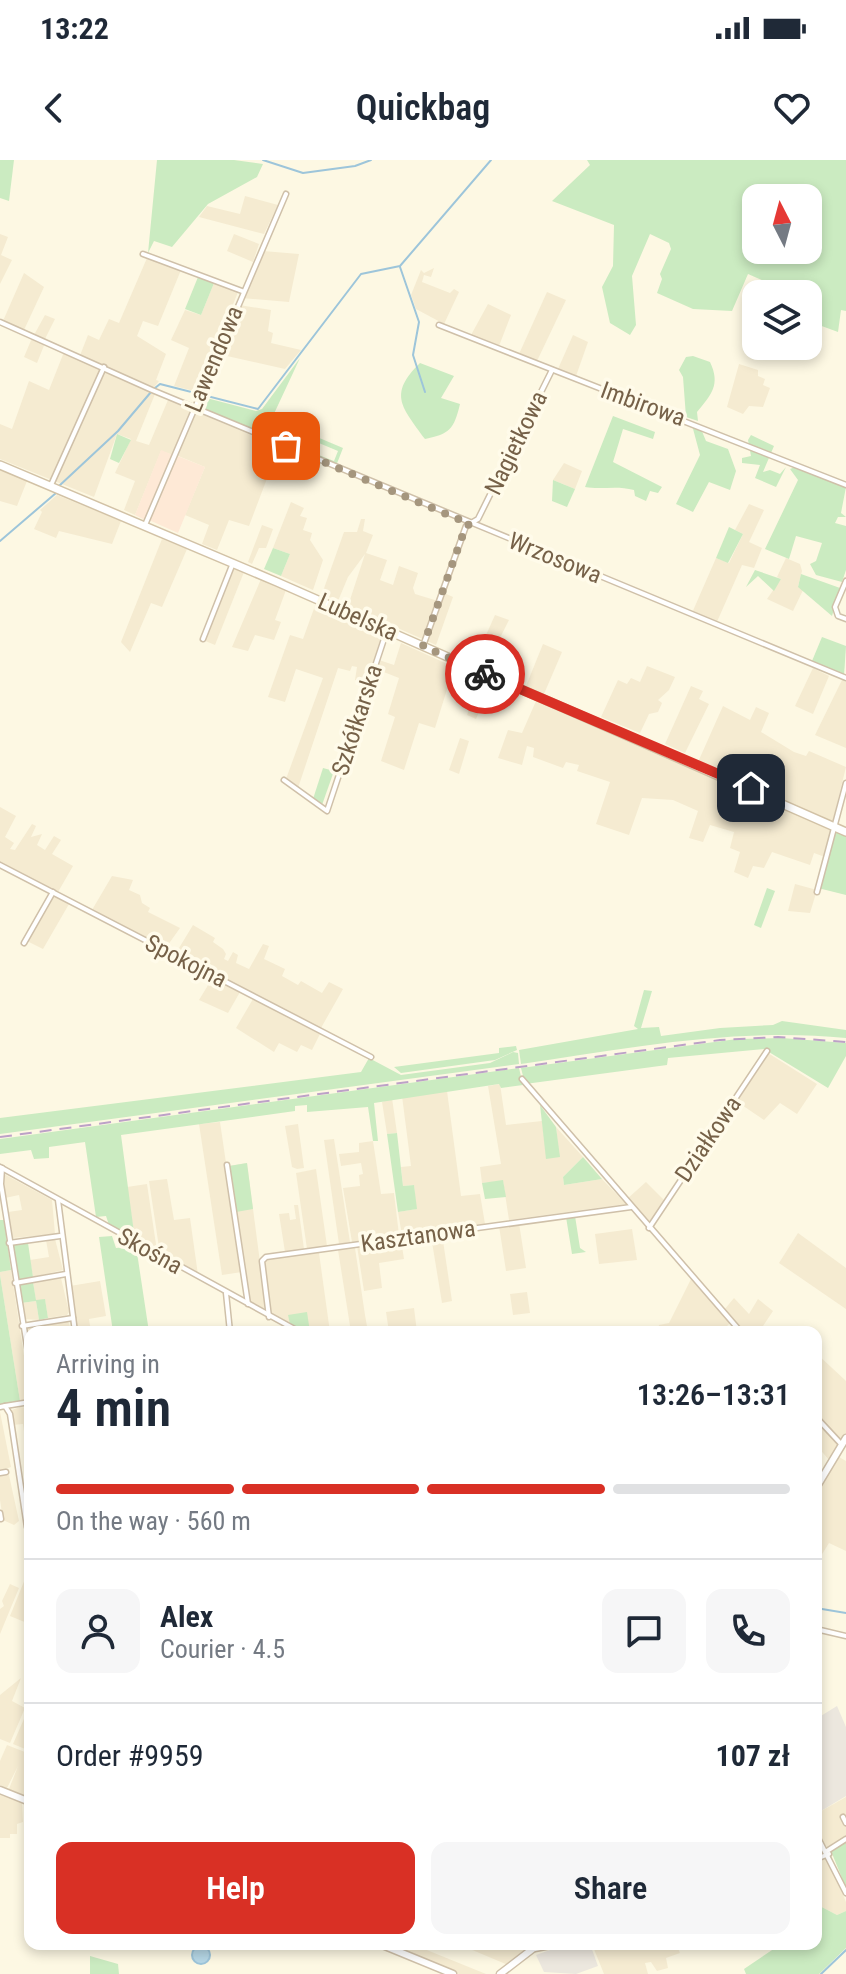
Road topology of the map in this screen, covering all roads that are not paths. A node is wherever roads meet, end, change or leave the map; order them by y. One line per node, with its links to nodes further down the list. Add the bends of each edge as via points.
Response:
1 (286, 194): 3 (street, Lawendowa)
2 (143, 254): 3 (street)
3 (242, 291): 8 (street, Lawendowa)
4 (0, 322): 6 (street, Wrzosowa)
5 (439, 325): 7 (street, Imbirowa)
6 (104, 367): 8 (street, Wrzosowa); 11 (street)
7 (552, 370): 10 (street, Imbirowa); 12 (street, Nagietkowa, via 478,519)
8 (193, 407): 12 (street, Wrzosowa); 13 (street, Lawendowa)
9 (0, 465): 11 (main road, Lubelska)
10 (846, 485)
11 (51, 486): 13 (main road, Lubelska)
12 (470, 524): 19 (street, Nagietkowa); 20 (street, Wrzosowa)
13 (145, 525): 14 (main road, Lubelska)
14 (233, 563): 17 (main road, Lubelska); 18 (street)
15 (846, 581): 16 (street, via 835,607)
16 (846, 619)
17 (387, 630): 19 (main road, Lubelska); 21 (street, Szkółkarska, via 327,811)
18 (203, 639)
19 (423, 646): 23 (main road, Lubelska)
20 (846, 678)
21 (284, 780)
22 (846, 783): 23 (street)
23 (835, 827): 24 (main road, Lubelska); 27 (street)
24 (846, 832)
25 (0, 865): 26 (street, Spokojna)
26 (53, 892): 28 (street); 30 (street, Spokojna)
27 (817, 892)
28 (24, 943)
29 (767, 1051): 36 (street, Działkowa)
30 (371, 1057)
31 (522, 1079): 35 (street)
32 (227, 1165): 42 (street)
33 (1, 1168): 34 (street, Skośna); 38 (street)
34 (58, 1200): 37 (street); 41 (street, Skośna)
35 (631, 1207): 36 (street); 43 (street, Kasztanowa, via 266,1257 262,1261)
36 (649, 1228): 49 (street)
37 (60, 1236): 38 (street); 39 (street)
38 (9, 1243): 40 (street)
39 (66, 1274): 40 (street); 44 (street)
40 (15, 1283): 45 (street)
41 (226, 1293): 42 (street, Skośna); 47 (street)
42 (249, 1306): 43 (street, Skośna)
43 (269, 1317): 48 (street, Skośna)
44 (73, 1318): 45 (street); 46 (street)
45 (22, 1326): 50 (street)
46 (74, 1326)
47 (229, 1326)
48 (288, 1326)
49 (736, 1326)
50 (24, 1336)
51 (24, 1403): 52 (street)
52 (4, 1408): 56 (street, via 10,1414)
53 (822, 1422): 54 (street)
54 (844, 1442): 55 (street)
55 (822, 1478)
56 (24, 1507)
57 (0, 1513): 58 (street)
58 (1, 1519)
59 (822, 1630): 60 (street)
60 (846, 1636)
61 (0, 1790): 62 (street)
62 (24, 1799)
63 (843, 1817): 64 (street)
64 (846, 1823)
65 (846, 1839): 67 (street)
66 (822, 1844): 67 (street)
67 (828, 1853): 68 (street); 69 (street)
68 (822, 1856)
69 (846, 1893)
70 (395, 1950): 72 (street)
71 (533, 1950): 73 (street)
72 (453, 1974)
73 (500, 1974)

